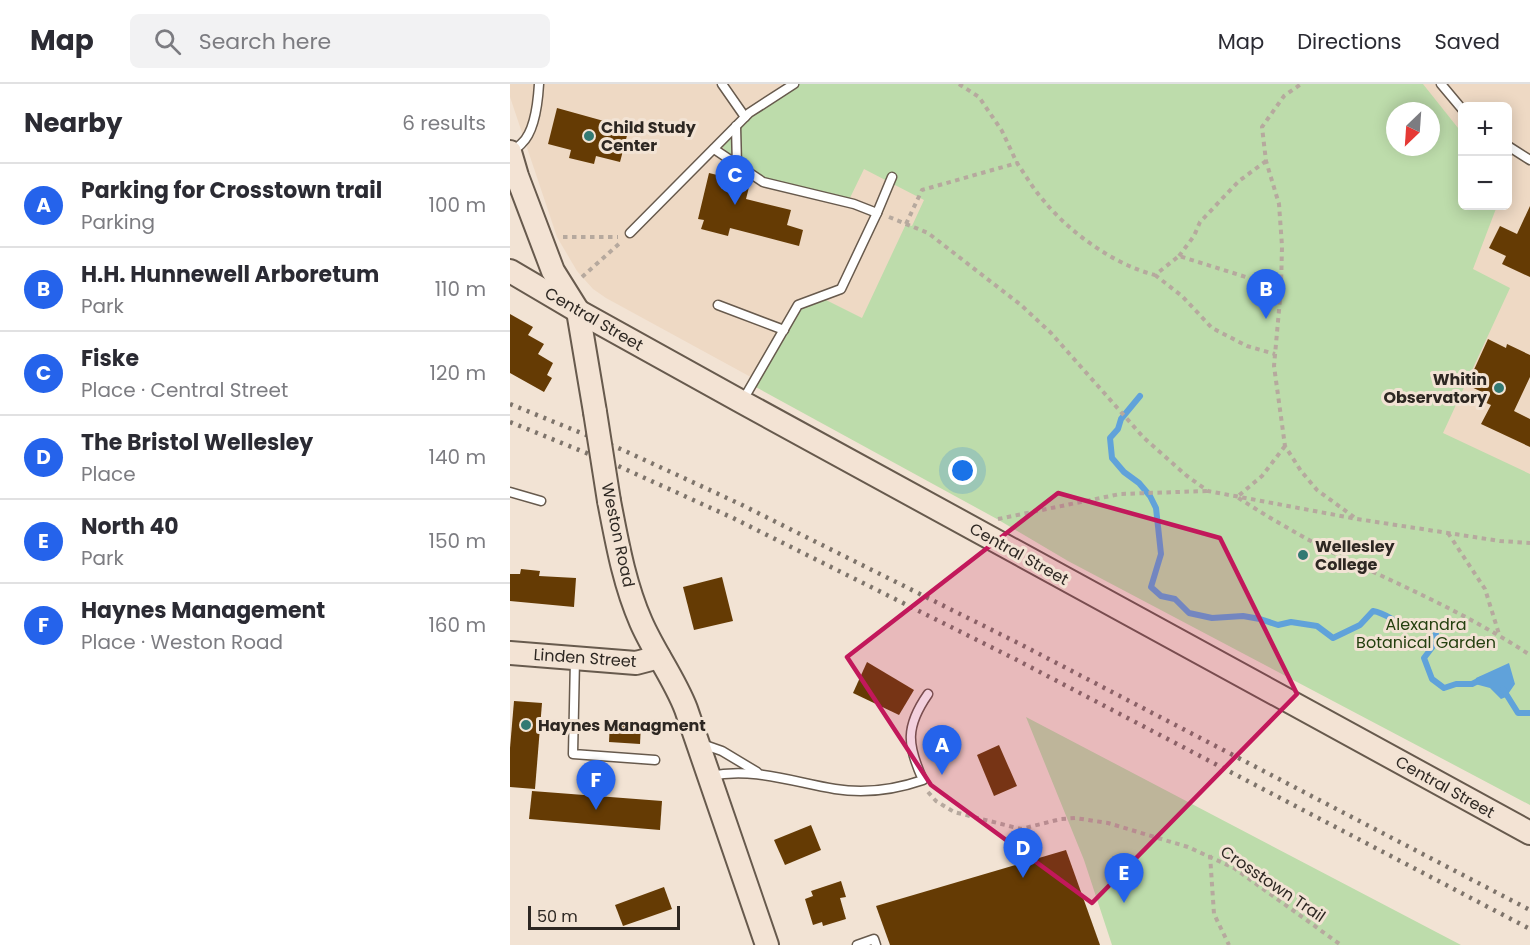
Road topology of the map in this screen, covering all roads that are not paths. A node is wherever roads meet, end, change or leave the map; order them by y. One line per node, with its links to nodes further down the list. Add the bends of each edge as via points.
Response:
1 (539, 84): 10 (lane, via 527,136)
2 (722, 84): 6 (lane)
3 (794, 84): 6 (lane)
4 (1441, 84): 5 (lane)
5 (1458, 104)
6 (745, 117): 7 (lane)
7 (736, 126): 8 (lane); 12 (lane)
8 (714, 149): 12 (lane); 17 (lane)
9 (1512, 149): 11 (lane)
10 (510, 152): 13 (main road, Weston Road)
11 (1530, 160)
12 (737, 166): 16 (lane, via 763,182)
13 (517, 177): 15 (main road); 20 (main road, Weston Road, via 553,271)
14 (892, 177): 16 (lane)
15 (510, 203)
16 (877, 213): 21 (lane, via 841,289 798,305)
17 (630, 233)
18 (510, 271): 20 (main road, Central Street)
19 (718, 305): 21 (lane)
20 (578, 311): 22 (main road, Central Street); 26 (main road, Weston Road, bridge, via 625,578)
21 (784, 330): 22 (lane)
22 (742, 402): 33 (main road, Central Street)
23 (510, 492): 24 (lane)
24 (541, 501)
25 (510, 653): 27 (main road, Linden Street)
26 (659, 657): 27 (main road, Linden Street, via 636,663); 29 (main road, Weston Road, via 680,694)
27 (575, 658): 30 (lane, via 573,754)
28 (928, 694): 31 (lane, via 915,716 910,740 913,759 923,780 885,790 854,791)
29 (697, 742): 31 (lane, via 722,751); 32 (main road, Weston Road)
30 (656, 760)
31 (763, 775): 32 (lane, via 736,772)
32 (709, 776): 34 (main road, Weston Road)
33 (1530, 833)
34 (767, 945)
35 (857, 945): 36 (lane, via 874,939)
36 (876, 945)

